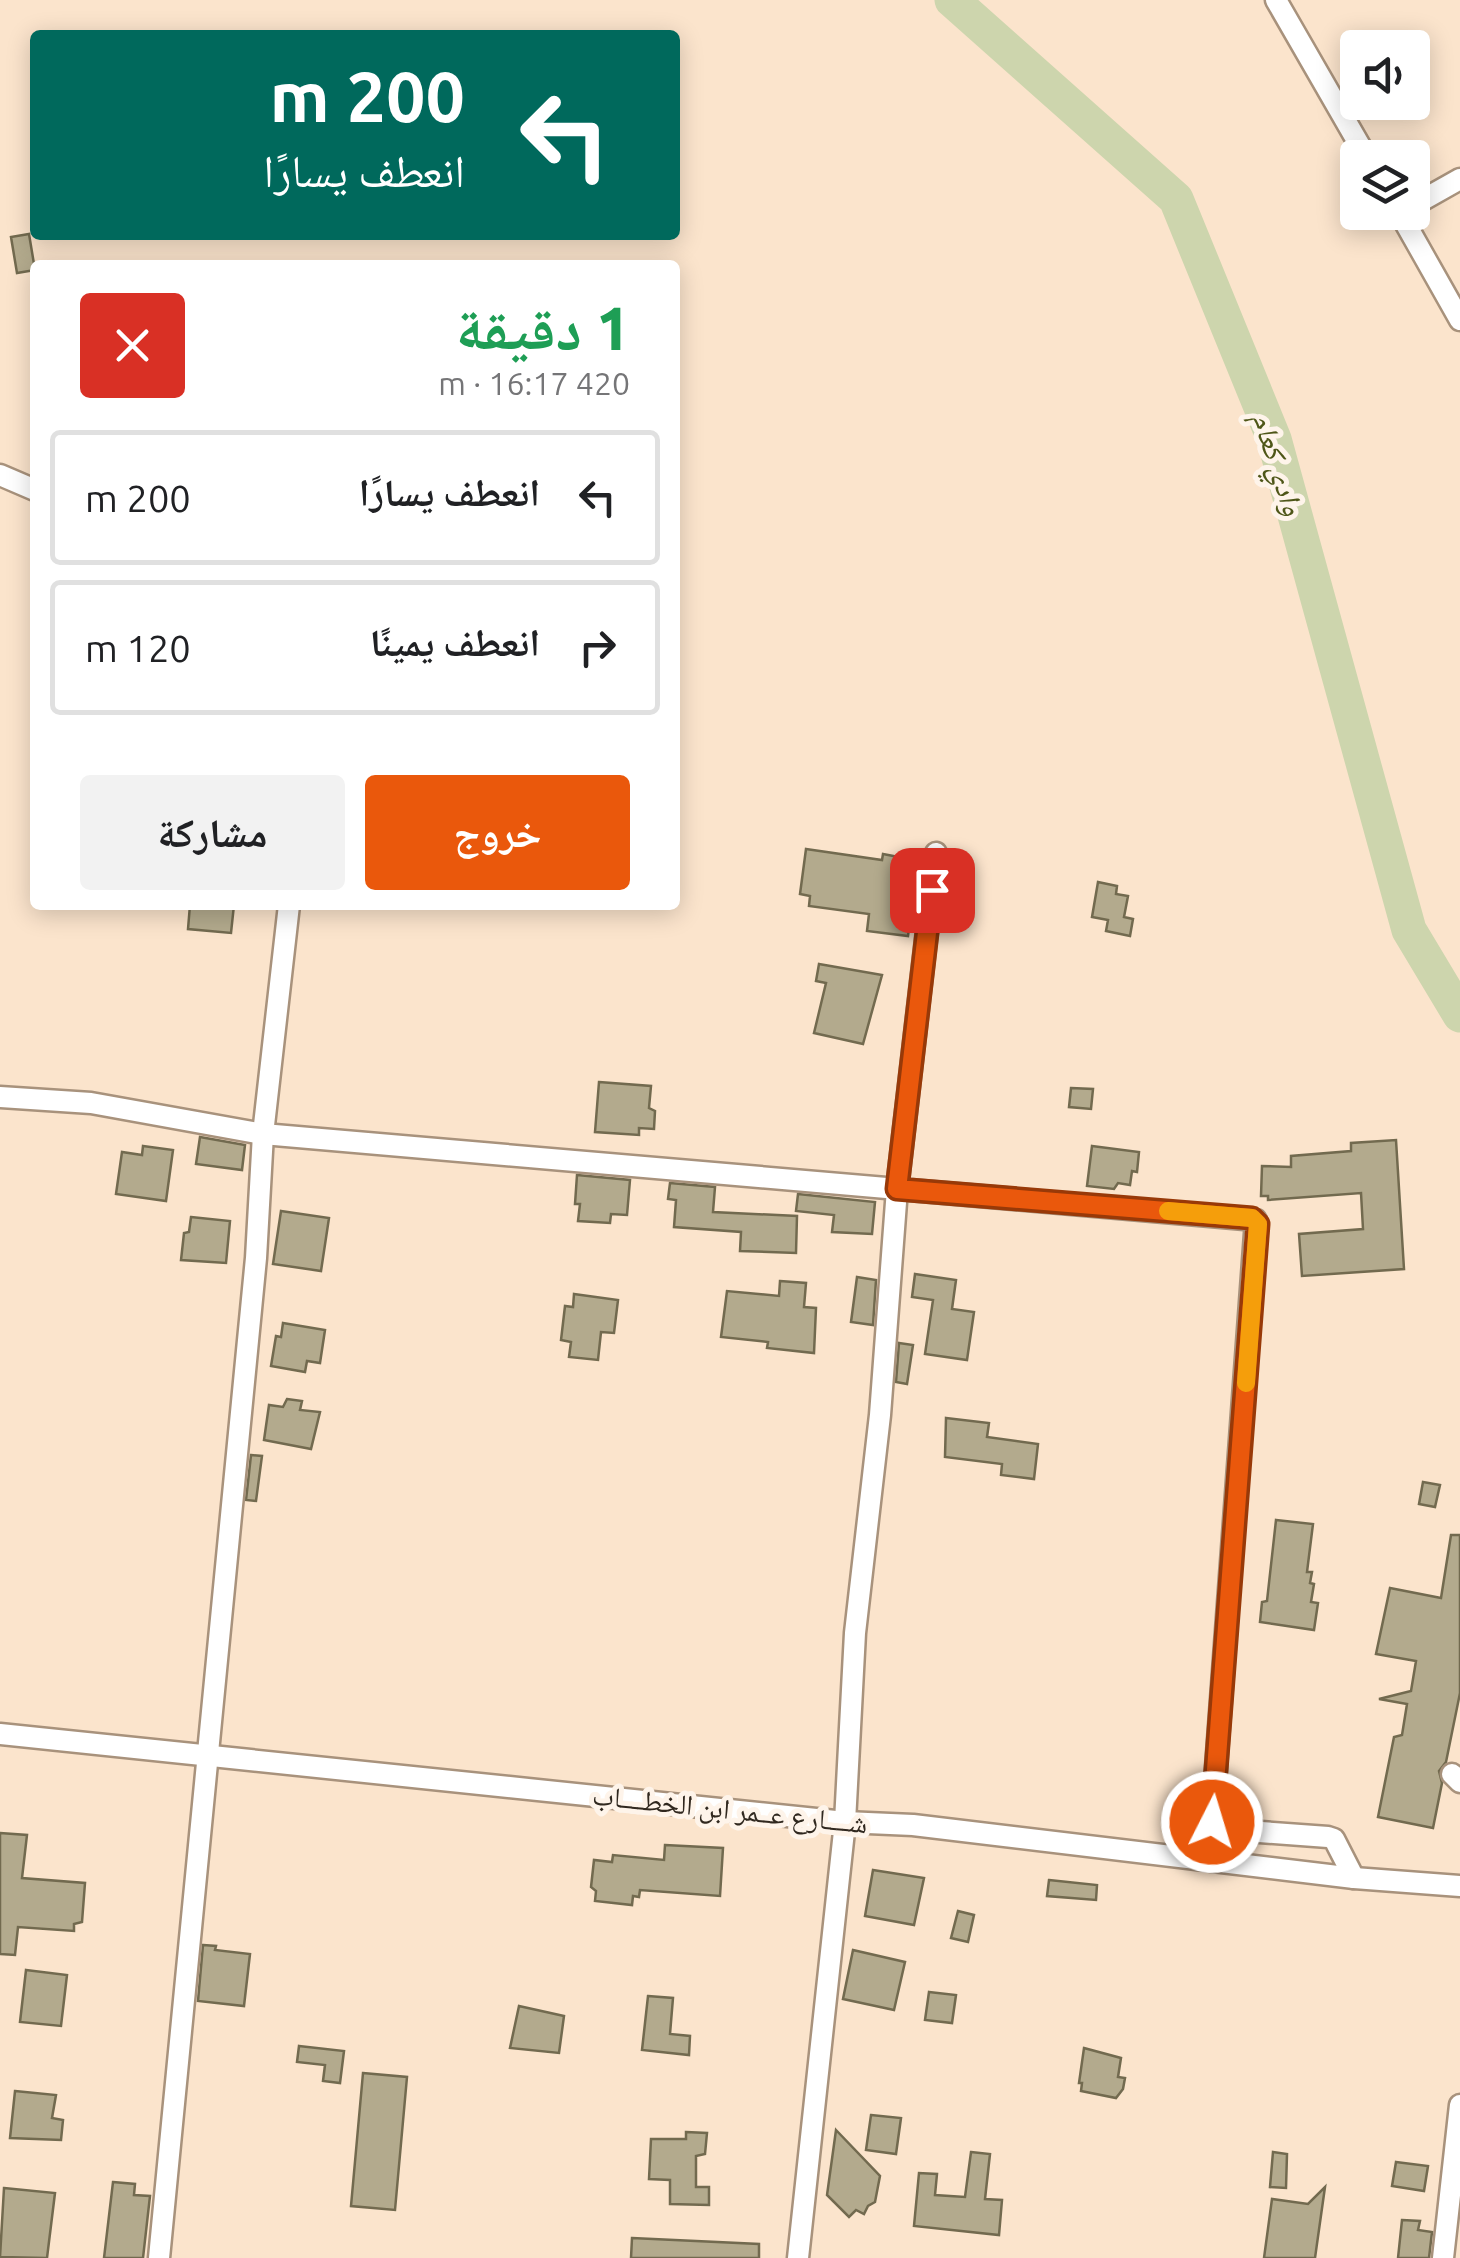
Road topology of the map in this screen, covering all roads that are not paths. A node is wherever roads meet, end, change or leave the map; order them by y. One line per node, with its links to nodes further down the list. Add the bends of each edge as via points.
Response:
1 (1276, 0): 2 (street)
2 (1357, 140)
3 (1460, 179): 4 (street)
4 (1430, 196)
5 (1410, 230): 6 (street)
6 (1460, 320)
7 (0, 475): 8 (street)
8 (30, 488)
9 (936, 853): 13 (street)
10 (288, 910): 12 (street)
11 (0, 1097): 12 (street, via 91,1103)
12 (263, 1134): 13 (street); 15 (street)
13 (897, 1189): 16 (street, via 855,1633); 17 (street, via 1256,1220 1212,1822 1334,1839)
14 (0, 1734): 15 (street, شــــارع عــمر ابن الخطــــاب)
15 (207, 1754): 16 (street, شــــارع عــمر ابن الخطــــاب); 20 (street)
16 (846, 1822): 17 (street, شــــارع عــمر ابن الخطــــاب); 21 (street)
17 (1354, 1878): 18 (street, شــــارع عــمر ابن الخطــــاب)
18 (1460, 1886)
19 (1460, 2105): 22 (street)
20 (159, 2258)
21 (798, 2258)
22 (1443, 2258)

